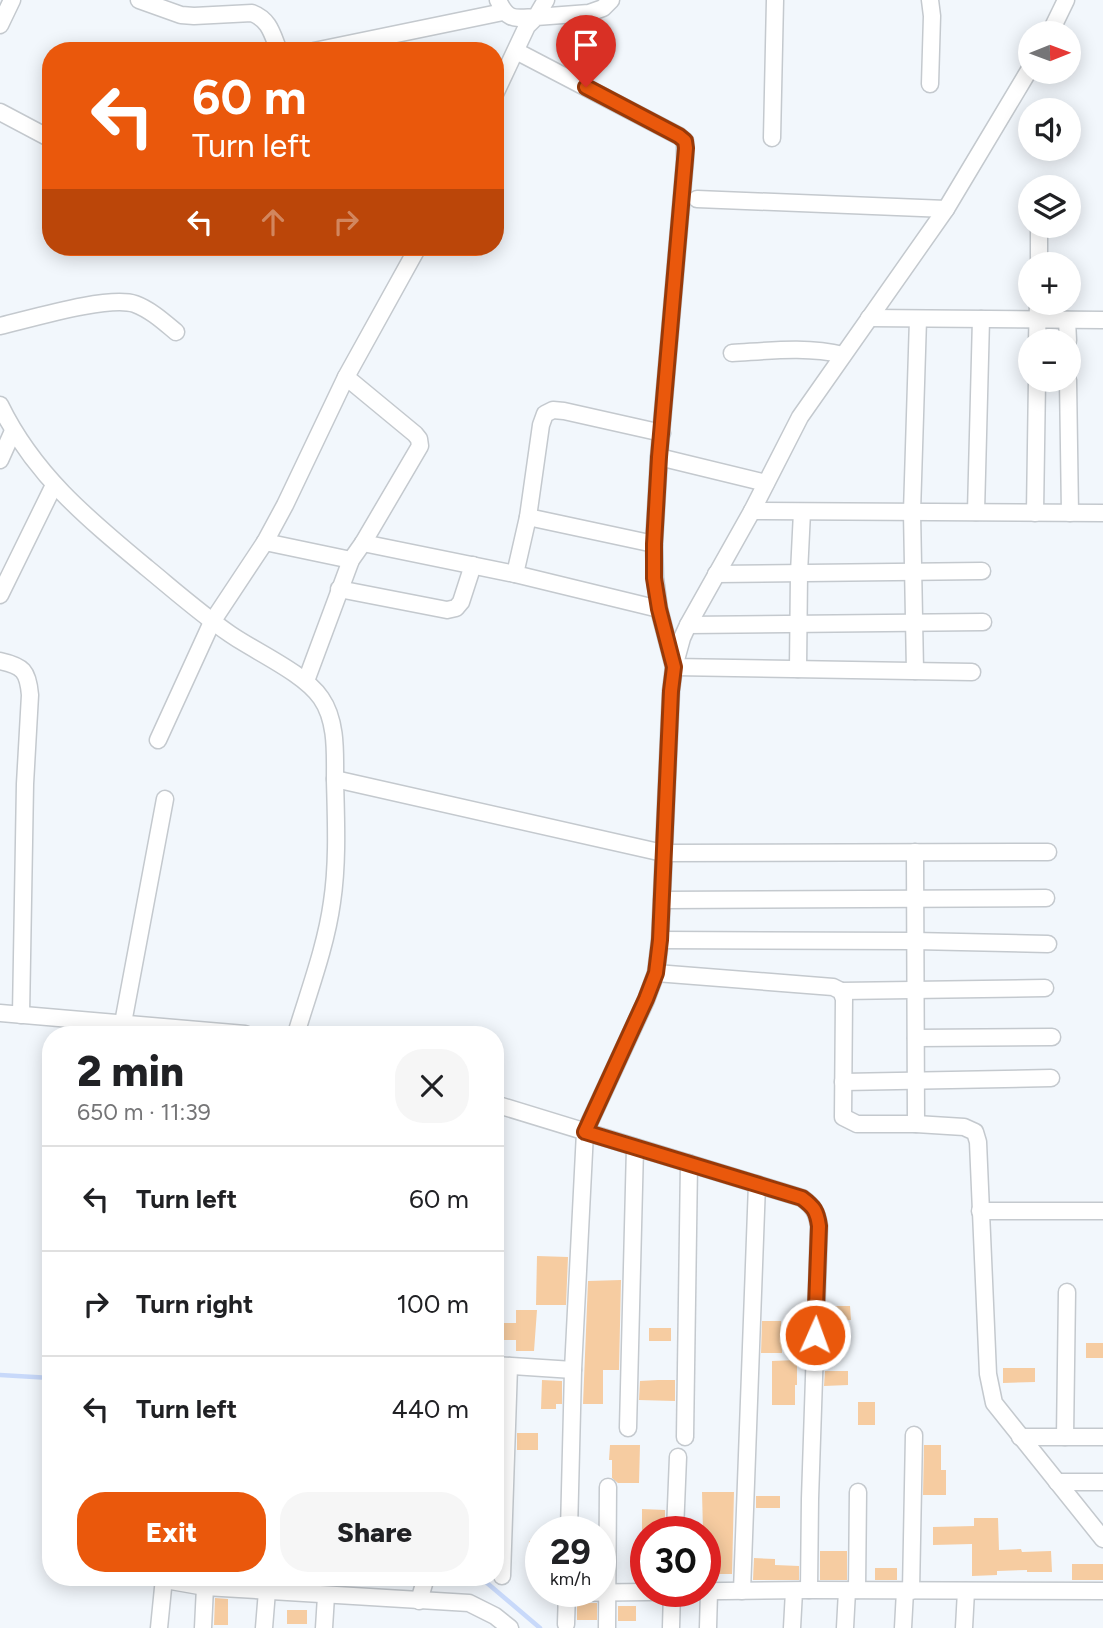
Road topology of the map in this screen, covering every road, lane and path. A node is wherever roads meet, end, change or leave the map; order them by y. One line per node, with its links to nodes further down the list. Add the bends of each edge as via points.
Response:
1 (12, 0): 11 (street)
2 (139, 0): 12 (street, via 181,15 252,13 267,22)
3 (546, 0): 9 (street)
4 (611, 0): 9 (street, via 589,13)
5 (775, 0): 20 (street)
6 (930, 0): 16 (street)
7 (1066, 0): 10 (street)
8 (501, 6): 9 (street, via 512,18); 13 (street)
9 (536, 17): 14 (street)
10 (1056, 21)
11 (0, 25)
12 (275, 42)
13 (351, 42)
14 (516, 51): 15 (street); 42 (street, via 685,141)
15 (504, 76)
16 (930, 84)
17 (1021, 84): 22 (street)
18 (0, 112): 19 (street)
19 (42, 134)
20 (772, 138)
21 (697, 199): 22 (street)
22 (946, 209): 25 (street)
23 (413, 256): 37 (street)
24 (1038, 315): 28 (street)
25 (869, 318): 26 (street); 36 (street)
26 (918, 319): 27 (street); 49 (street)
27 (981, 319): 28 (street); 50 (street)
28 (1038, 320): 29 (street); 32 (street)
29 (1068, 320): 30 (street); 33 (street)
30 (1103, 320)
31 (0, 326): 34 (street, via 125,302 149,311)
32 (1038, 329)
33 (1068, 329)
34 (176, 332)
35 (732, 353): 36 (street, via 804,350)
36 (843, 355): 45 (street, via 800,416)
37 (346, 377): 55 (street); 56 (street, via 415,434 420,446)
38 (1037, 392): 51 (street)
39 (1068, 392): 52 (street)
40 (0, 405): 41 (street)
41 (13, 431): 44 (street); 46 (street)
42 (662, 433): 43 (street); 54 (street, via 564,411 545,414)
43 (659, 457): 45 (street); 57 (street)
44 (0, 460)
45 (766, 484): 47 (street)
46 (54, 485): 66 (street); 68 (street)
47 (752, 512): 48 (street); 64 (street)
48 (802, 512): 49 (street); 62 (street)
49 (912, 512): 50 (street); 61 (street)
50 (976, 512): 51 (street)
51 (1035, 513): 52 (street)
52 (1070, 513): 53 (street)
53 (1103, 513)
54 (528, 517): 57 (street); 63 (street)
55 (265, 542): 58 (street); 68 (street)
56 (363, 542): 58 (street); 59 (street)
57 (654, 544): 67 (street)
58 (351, 560): 65 (street)
59 (473, 565): 63 (street); 65 (street, via 461,602 447,610)
60 (982, 571): 61 (street)
61 (913, 572): 62 (street); 70 (street)
62 (799, 573): 64 (street); 71 (street)
63 (515, 574): 67 (street)
64 (716, 574): 72 (street)
65 (339, 589): 78 (street)
66 (0, 595)
67 (659, 609): 74 (street)
68 (212, 622): 78 (street); 79 (street)
69 (983, 622): 70 (street)
70 (914, 623): 71 (street); 76 (street)
71 (799, 624): 72 (street); 75 (street)
72 (688, 625): 74 (street)
73 (0, 661): 96 (street, via 24,671 30,695)
74 (674, 667): 75 (street); 84 (street)
75 (798, 669): 76 (street)
76 (915, 671): 77 (street)
77 (972, 672)
78 (306, 681): 80 (street, via 321,698 330,719)
79 (158, 740)
80 (335, 779): 84 (street); 99 (street, via 332,904)
81 (165, 799): 97 (street)
82 (915, 852): 83 (street); 84 (street); 85 (street)
83 (1048, 852)
84 (663, 853): 87 (street)
85 (915, 898): 86 (street); 87 (street); 89 (street)
86 (1046, 898)
87 (662, 901): 88 (street)
88 (660, 940): 89 (street); 91 (street)
89 (915, 941): 90 (street); 93 (street)
90 (1048, 944)
91 (656, 973): 94 (street); 107 (street)
92 (1045, 988): 93 (street)
93 (916, 990): 94 (street); 101 (street)
94 (841, 991): 104 (street)
95 (0, 1013): 96 (street)
96 (21, 1015): 97 (street)
97 (123, 1023): 98 (street)
98 (156, 1026)
99 (298, 1026)
100 (1052, 1037): 101 (street)
101 (916, 1038): 103 (street)
102 (1051, 1079): 103 (street)
103 (916, 1081): 104 (street); 106 (street)
104 (843, 1082): 106 (street, via 843,1117 847,1120)
105 (504, 1107): 107 (street)
106 (916, 1124): 111 (street, via 975,1132)
107 (585, 1132): 108 (street); 115 (street)
108 (635, 1147): 109 (street); 116 (street)
109 (689, 1163): 110 (street); 118 (street)
110 (757, 1184): 138 (street, via 802,1198 817,1213 819,1226 810,1499); 140 (street)
111 (980, 1211): 112 (street); 119 (street, via 990,1391 993,1403)
112 (1103, 1211)
113 (1067, 1292): 120 (street)
114 (504, 1366): 115 (street)
115 (573, 1370): 127 (street)
116 (628, 1428)
117 (914, 1435): 141 (street)
118 (685, 1437)
119 (1020, 1437): 120 (street); 123 (street)
120 (1065, 1437): 121 (street)
121 (1103, 1437)
122 (678, 1457): 129 (street)
123 (1056, 1482): 124 (street); 130 (street)
124 (1103, 1482)
125 (608, 1487): 128 (street)
126 (858, 1492): 139 (street)
127 (569, 1516)
128 (608, 1516)
129 (676, 1516)
130 (1103, 1539)
131 (163, 1586): 152 (street)
132 (201, 1586): 137 (street)
133 (226, 1586): 137 (street)
134 (268, 1586): 154 (street)
135 (278, 1586): 145 (street)
136 (423, 1586): 146 (street)
137 (205, 1587): 153 (street)
138 (801, 1590): 139 (street); 140 (street); 160 (street)
139 (852, 1590): 141 (street); 161 (street)
140 (742, 1591): 144 (street)
141 (908, 1591): 142 (street); 162 (street)
142 (966, 1591): 143 (street); 163 (street)
143 (1103, 1591)
144 (721, 1592)
145 (326, 1596): 146 (street); 155 (street)
146 (419, 1601): 156 (street, via 469,1604)
147 (567, 1607): 151 (street)
148 (607, 1607): 157 (street)
149 (672, 1607): 158 (street)
150 (709, 1607): 159 (street)
151 (566, 1624)
152 (159, 1628)
153 (203, 1628)
154 (264, 1628)
155 (324, 1628)
156 (510, 1628)
157 (607, 1628)
158 (671, 1628)
159 (708, 1628)
160 (792, 1628)
161 (845, 1628)
162 (903, 1628)
163 (964, 1628)

